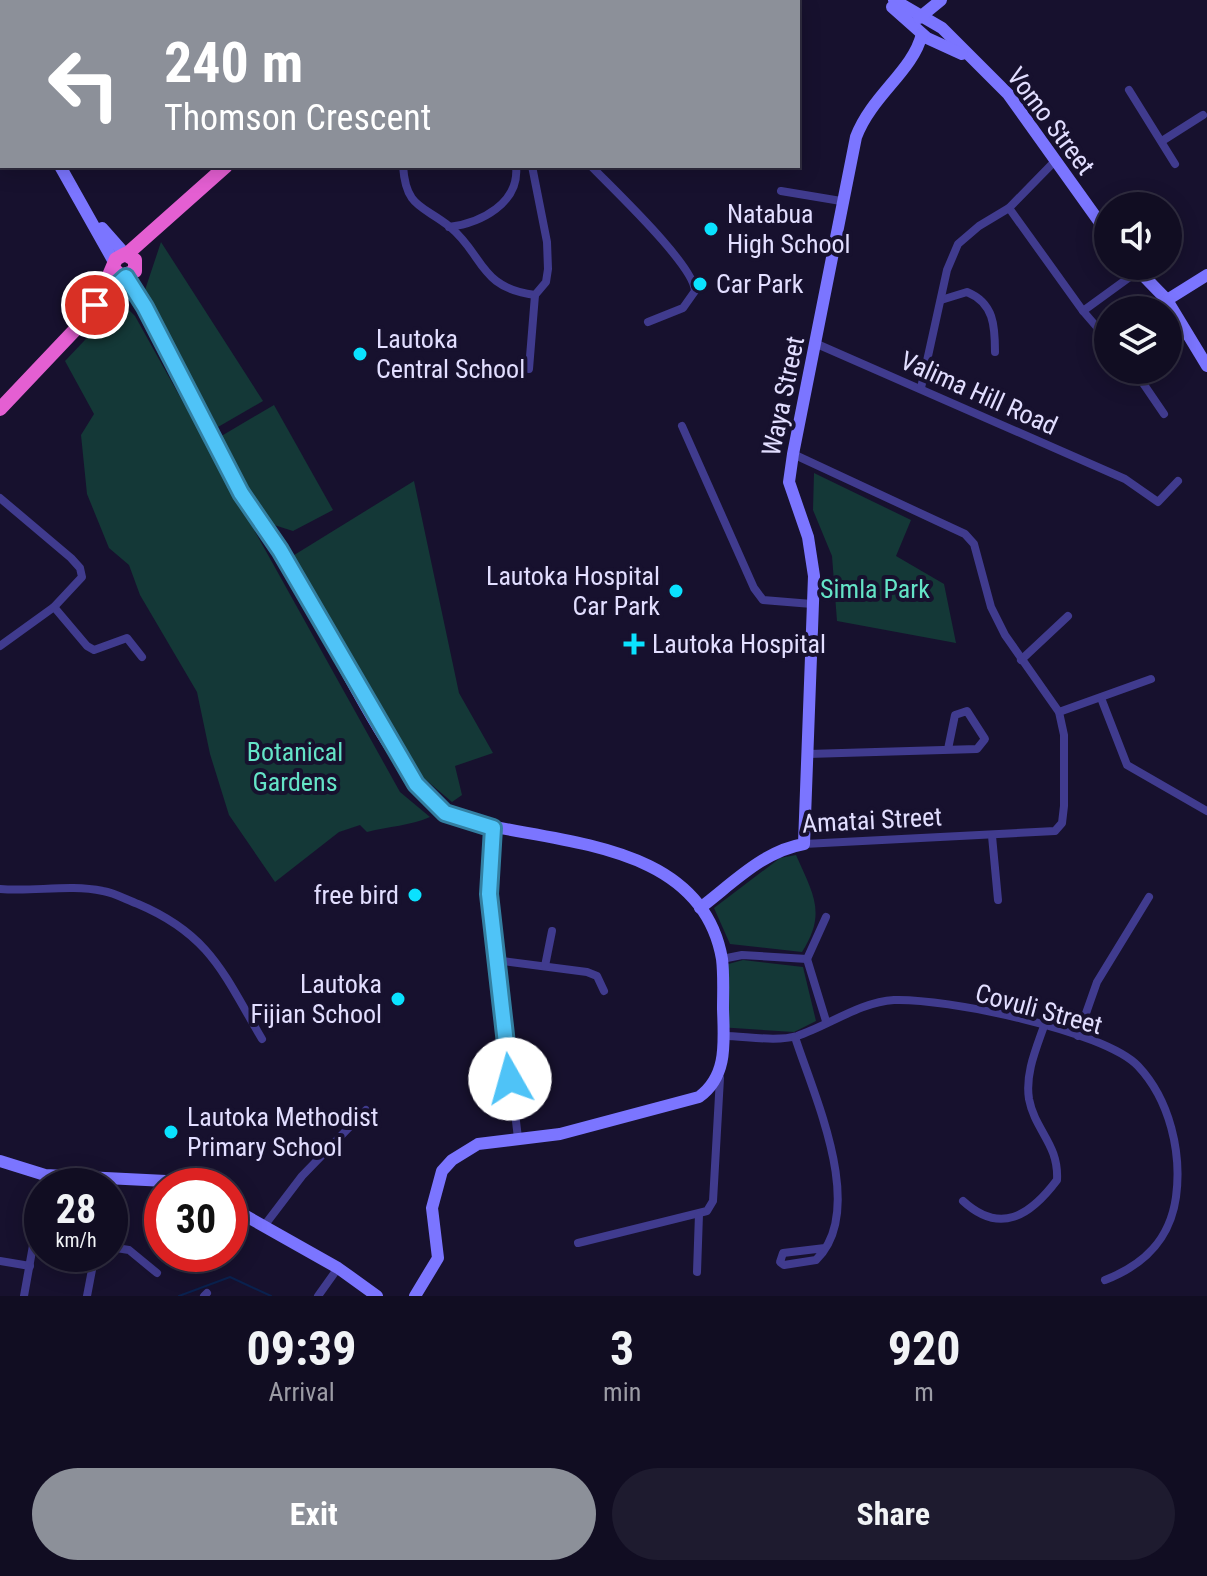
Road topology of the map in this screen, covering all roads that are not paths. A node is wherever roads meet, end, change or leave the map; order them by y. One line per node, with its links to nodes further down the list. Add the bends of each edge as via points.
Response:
1 (886, 0): 6 (main road, Vomo Street)
2 (894, 0): 4 (main road, Vomo Street)
3 (942, 0): 4 (main road, Waya Street); 5 (main road, via 937,13)
4 (922, 16): 5 (main road, Vomo Street); 6 (main road, Waya Street)
5 (941, 27): 7 (main road); 9 (main road, Vomo Street)
6 (919, 31): 7 (main road, Vomo Street); 8 (main road, Waya Street)
7 (938, 42): 8 (main road, Waya Street); 9 (main road, Vomo Street)
8 (905, 67): 22 (main road, Waya Street, via 865,115)
9 (987, 73): 13 (main road, Vomo Street)
10 (1129, 90): 12 (street)
11 (1206, 116): 12 (street)
12 (1162, 141): 14 (street)
13 (1055, 161): 23 (street); 24 (main road, Vomo Street)
14 (1175, 164)
15 (61, 168): 26 (main road)
16 (224, 168): 26 (highway, via 151,233)
17 (404, 168): 25 (street, via 412,199)
18 (516, 168): 25 (street, via 513,193 479,221)
19 (532, 168): 30 (street, via 548,269 546,282)
20 (593, 168): 35 (street, via 692,279 695,291 686,306)
21 (781, 191): 22 (street)
22 (841, 201): 38 (main road, Waya Street)
23 (1009, 208): 33 (street, via 958,244); 34 (street)
24 (1094, 215)
25 (449, 227): 30 (street, via 491,278)
26 (125, 266): 44 (highway); 62 (main road, via 241,493 280,550 416,784 445,813)
27 (1207, 275): 32 (main road)
28 (1121, 280): 34 (street)
29 (1148, 280): 31 (main road)
30 (535, 295): 41 (street)
31 (1163, 296)
32 (1173, 296)
33 (941, 300): 39 (street, via 967,292 985,304 994,322); 43 (street)
34 (1083, 311): 36 (street)
35 (648, 322)
36 (1094, 324)
37 (1182, 325): 40 (main road)
38 (817, 344): 43 (street, Valima Hill Road); 47 (main road, Waya Street)
39 (995, 352)
40 (1207, 366)
41 (529, 369)
42 (1144, 384): 45 (street)
43 (921, 388): 48 (street, Valima Hill Road, via 1125,479 1158,502)
44 (0, 409)
45 (1164, 414)
46 (682, 426): 50 (street, via 754,588 763,600)
47 (793, 454): 50 (main road, Waya Street, via 789,482 808,537); 55 (street, via 965,534 974,544 991,607)
48 (1178, 481)
49 (0, 498): 51 (street, via 80,568 79,584)
50 (812, 604): 60 (main road, Waya Street)
51 (54, 607): 53 (street); 54 (street, via 94,650 127,638)
52 (1068, 616): 55 (street)
53 (0, 646)
54 (142, 657)
55 (1021, 660): 58 (street)
56 (1151, 679): 57 (street)
57 (1101, 698): 58 (street); 61 (street, via 1127,765)
58 (1059, 712): 63 (street, Amatai Street, via 1065,761 1062,823 1044,834)
59 (948, 749): 59 (street, via 977,749 984,743 967,711 955,715); 60 (street)
60 (808, 754): 64 (main road, Waya Street)
61 (1207, 811)
62 (493, 828): 68 (main road, via 631,856 659,870); 73 (street, via 488,875)
63 (992, 836): 64 (street, Amatai Street); 67 (street)
64 (804, 844): 68 (main road, Amatai Street, via 764,859)
65 (0, 889): 81 (street, via 105,891 187,930 212,954)
66 (1149, 897): 79 (street, via 1097,982)
67 (998, 900)
68 (700, 908): 71 (main road)
69 (826, 917): 72 (street)
70 (552, 931): 74 (street)
71 (722, 959): 72 (street); 78 (main road)
72 (807, 959): 76 (street)
73 (495, 960): 74 (street); 84 (street)
74 (545, 966): 75 (street, via 594,973)
75 (604, 991)
76 (826, 1021): 77 (street, Covuli Street, via 897,1000 980,1010); 80 (street, Covuli Street)
77 (1044, 1026): 79 (street, Covuli Street); 87 (street, via 1029,1070 1029,1100 1056,1153 1057,1180 1030,1208 1002,1221 978,1215)
78 (724, 1036): 80 (street, Covuli Street); 82 (main road)
79 (1078, 1036): 101 (street, Covuli Street, via 1137,1066 1158,1097 1179,1164 1175,1205 1159,1246)
80 (795, 1037): 92 (street, via 838,1177 838,1209)
81 (262, 1039)
82 (720, 1078): 84 (main road, via 699,1097 560,1134); 88 (street, via 713,1201)
83 (366, 1110): 90 (street, via 302,1176)
84 (518, 1138): 106 (main road, via 478,1144 442,1171 432,1208 438,1258)
85 (0, 1161): 86 (main road)
86 (24, 1171)
87 (963, 1201)
88 (699, 1214): 91 (street); 99 (street)
89 (248, 1217): 90 (main road)
90 (264, 1226): 96 (main road)
91 (578, 1243)
92 (825, 1248): 92 (street, via 783,1253 780,1262 816,1260)
93 (128, 1250): 100 (street)
94 (0, 1261): 95 (street)
95 (24, 1265)
96 (338, 1268): 104 (street); 105 (main road)
97 (29, 1272): 102 (street)
98 (92, 1272): 103 (street)
99 (697, 1272)
100 (157, 1273)
101 (1105, 1280)
102 (24, 1296)
103 (87, 1296)
104 (318, 1296)
105 (377, 1296)
106 (415, 1296)

